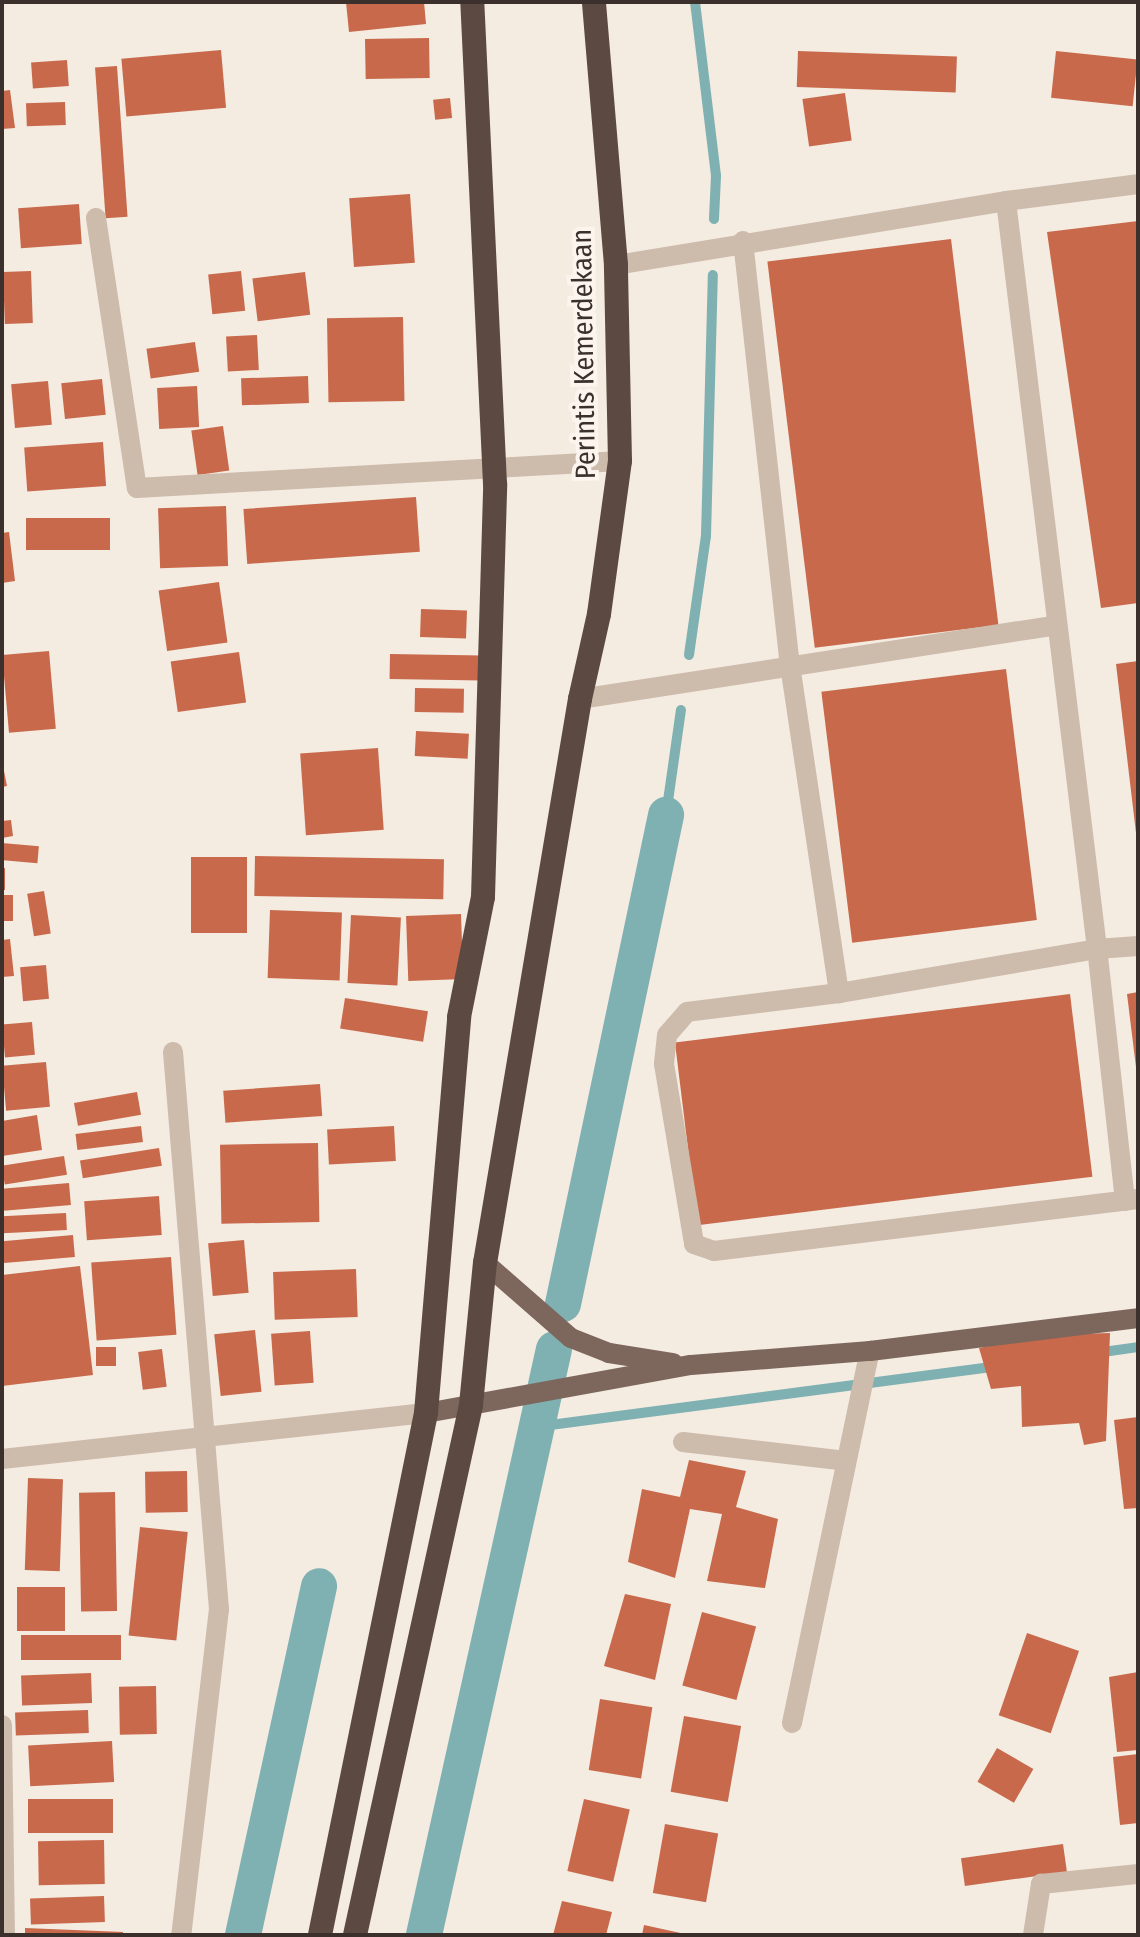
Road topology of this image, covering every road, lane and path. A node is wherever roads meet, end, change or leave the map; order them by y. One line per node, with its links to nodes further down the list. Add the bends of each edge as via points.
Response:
1 (472, 2): 9 (highway)
2 (594, 2): 7 (highway, Perintis Kemerdekaan)
3 (1138, 184): 4 (street)
4 (1006, 201): 6 (street); 10 (street)
5 (96, 218): 9 (street, via 137,488)
6 (743, 241): 7 (street); 11 (street)
7 (616, 265): 8 (highway, Perintis Kemerdekaan)
8 (620, 461): 9 (street); 12 (highway, Perintis Kemerdekaan, via 599,614)
9 (494, 471): 23 (highway, via 483,897 459,1017)
10 (1056, 625): 11 (street); 14 (street)
11 (790, 665): 12 (street); 15 (street)
12 (580, 699): 18 (highway, Perintis Kemerdekaan)
13 (1138, 946): 14 (street)
14 (1097, 949): 15 (street); 17 (street)
15 (839, 993): 17 (street, via 687,1012 667,1035 664,1064 694,1244 714,1251)
16 (173, 1052): 24 (street)
17 (1131, 1200)
18 (485, 1263): 21 (main road, via 571,1338 609,1353); 22 (highway, Perintis Kemerdekaan)
19 (1138, 1318): 20 (main road)
20 (870, 1351): 21 (main road); 27 (street)
21 (691, 1365): 22 (main road)
22 (471, 1405): 23 (main road); 31 (highway, Perintis Kemerdekaan)
23 (426, 1413): 24 (street); 34 (highway)
24 (207, 1436): 26 (street); 33 (street, via 219,1609)
25 (683, 1442): 27 (street)
26 (2, 1459)
27 (846, 1461): 28 (street)
28 (792, 1723)
29 (2, 1725): 32 (street)
30 (1138, 1874): 35 (street, via 1041,1884)
31 (358, 1925)
32 (5, 1935)
33 (181, 1935)
34 (320, 1935)
35 (1033, 1935)

